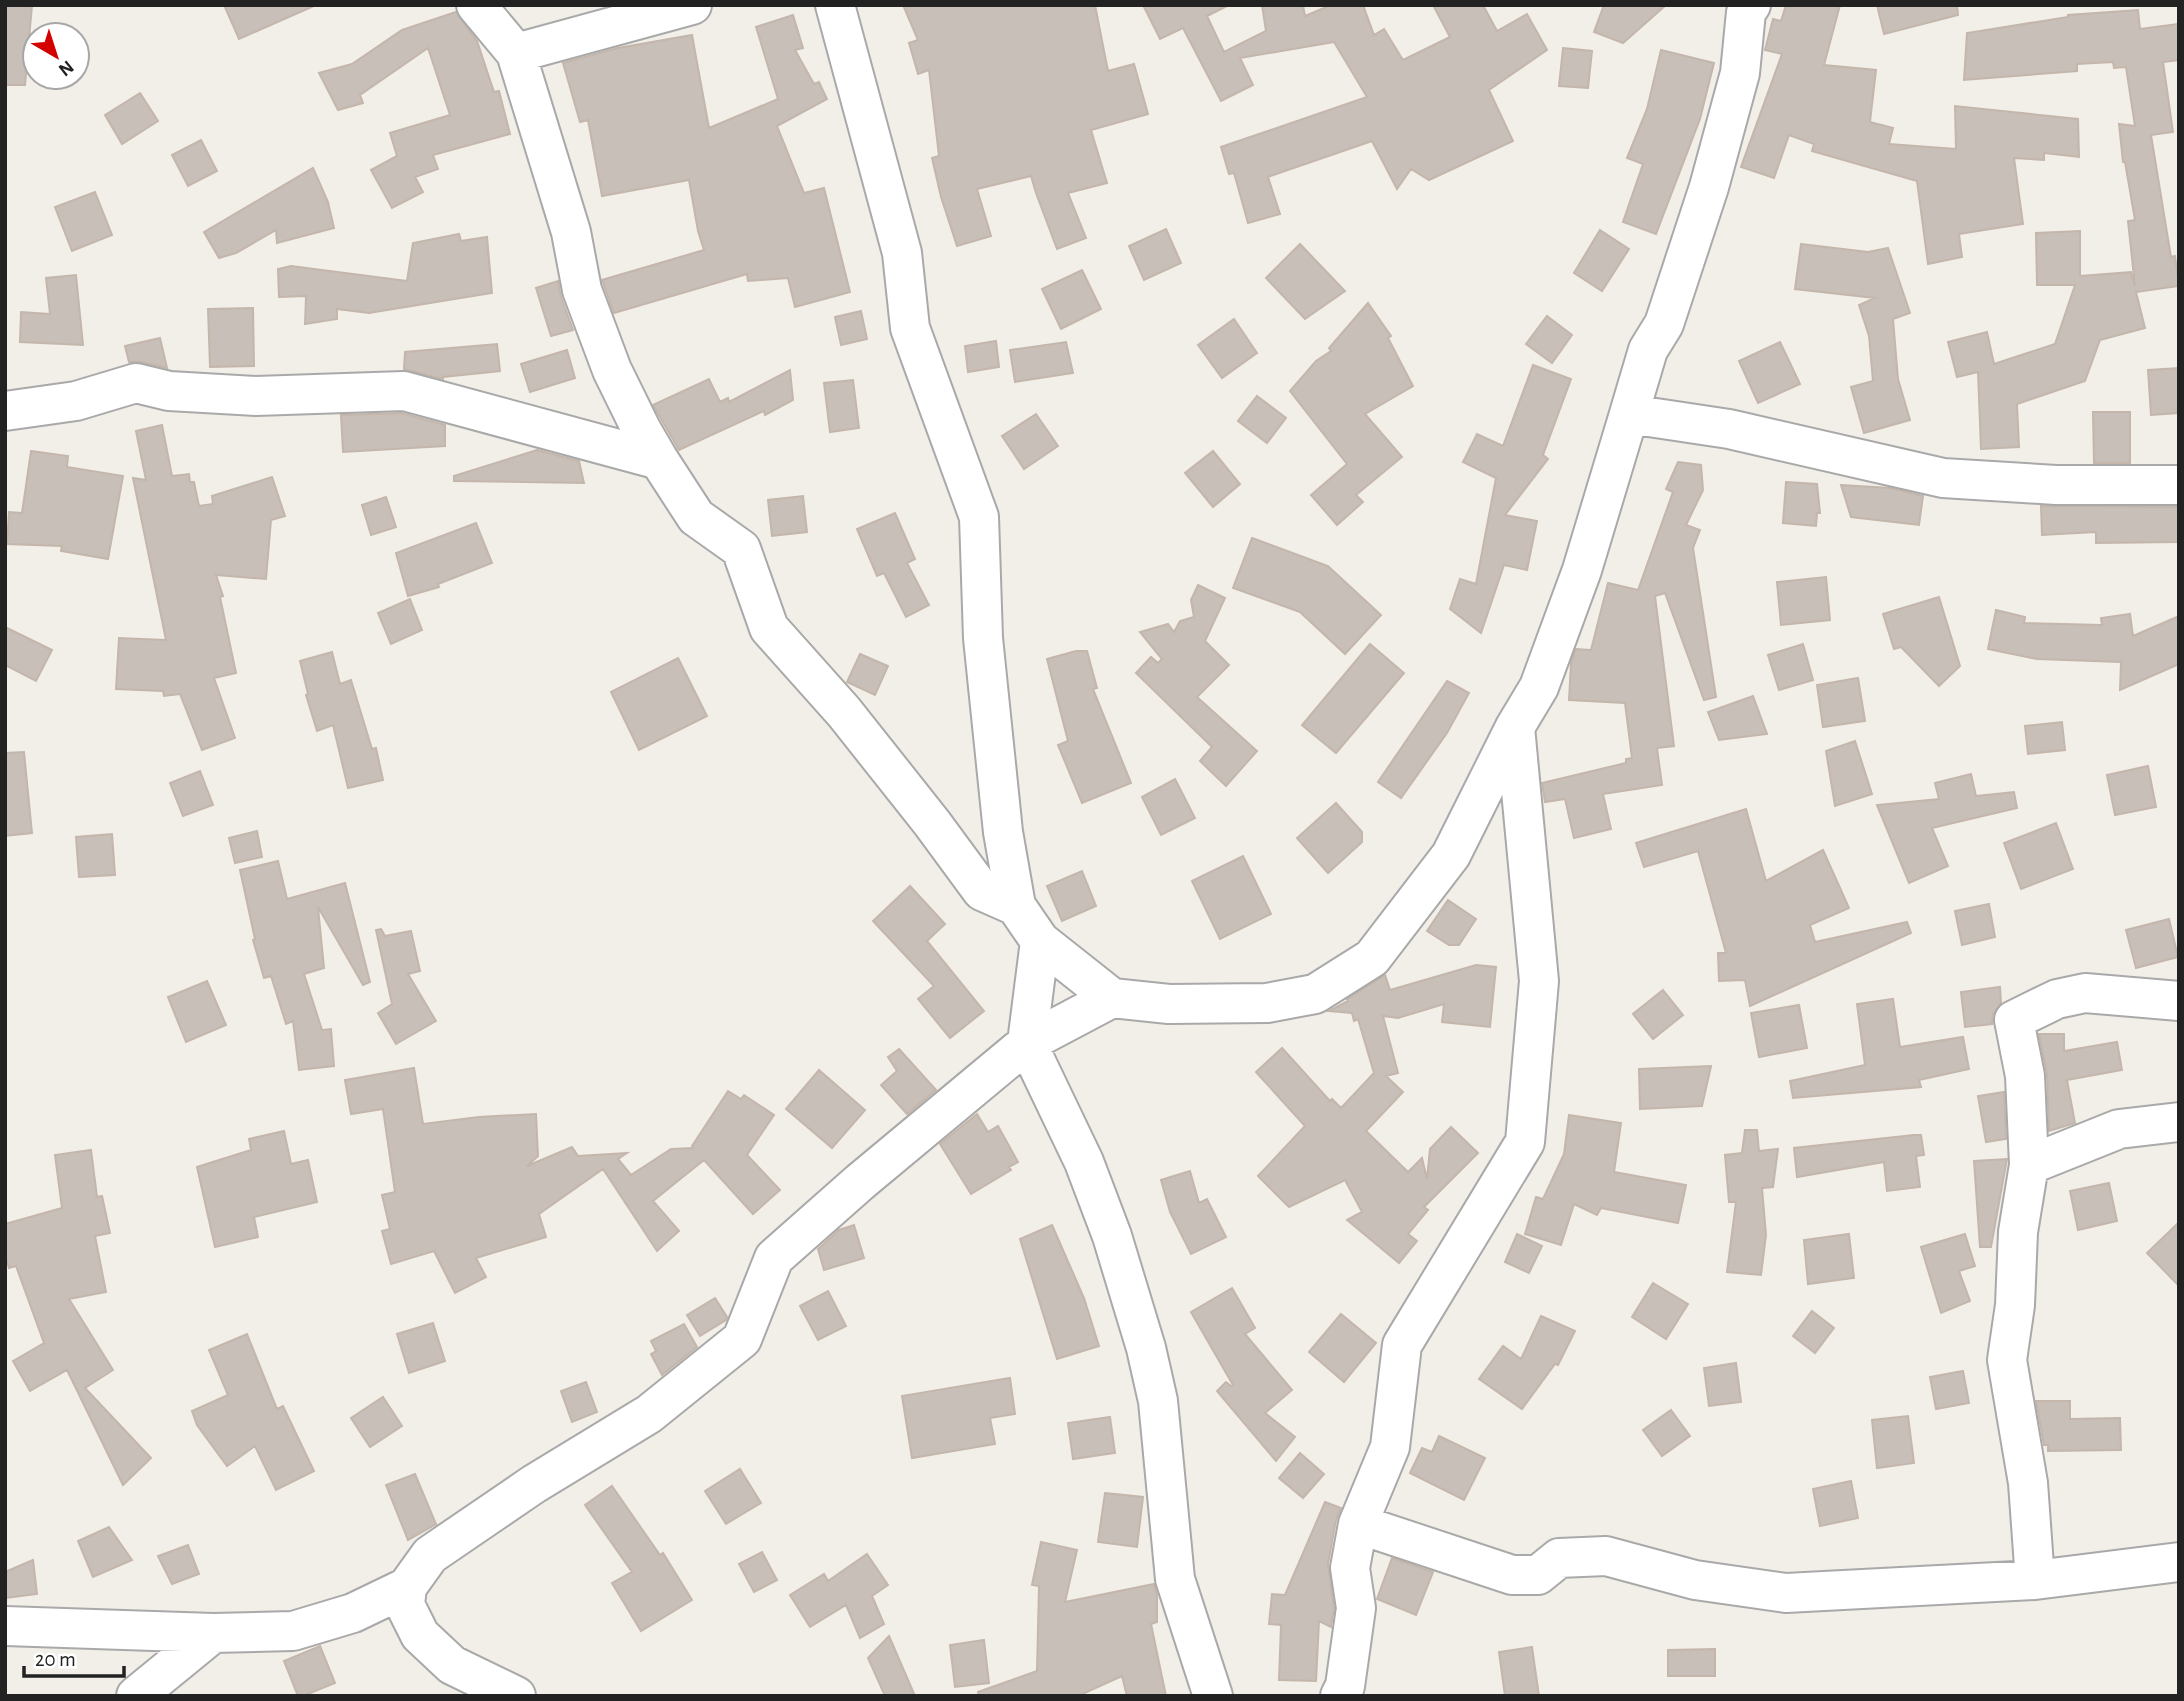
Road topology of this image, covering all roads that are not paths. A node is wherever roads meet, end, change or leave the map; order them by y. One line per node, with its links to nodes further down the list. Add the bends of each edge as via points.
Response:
1 (476, 5): 5 (street)
2 (692, 5): 5 (street)
3 (835, 5): 11 (street, via 902,253 910,328 979,517 983,638 1003,832)
4 (1751, 5): 7 (street, via 1746,12 1740,73 1709,187)
5 (516, 53): 8 (street, via 571,232 582,290 612,370)
6 (5, 411): 8 (street, via 76,401 136,383 169,391 256,396 404,391)
7 (1629, 414): 9 (street, via 1729,429 1943,478 2056,485); 10 (street, via 1582,570 1539,687)
8 (659, 460): 11 (street, via 696,517 741,549 768,628 844,712 982,891)
9 (2179, 485)
10 (1515, 727): 13 (street, via 1451,855 1372,958 1315,994 1267,1003 1169,1004); 18 (street, via 1539,981 1525,1142 1402,1345 1390,1447)
11 (1016, 906): 12 (street)
12 (1040, 942): 13 (street); 15 (street)
13 (1112, 998): 15 (street)
14 (2179, 1002): 17 (street, via 2085,993 2057,999 2014,1020 2025,1076)
15 (1027, 1043): 21 (street, via 774,1258 742,1339 649,1414 430,1555); 26 (street, via 1084,1162 1146,1349 1158,1401 1175,1579)
16 (2179, 1122): 17 (street, via 2119,1129)
17 (2029, 1165): 20 (street, via 2007,1360 2028,1483)
18 (1359, 1524): 20 (street, via 1512,1575 1538,1575 1559,1558 1606,1556 1695,1580 1786,1593); 27 (street, via 1350,1567 1356,1608)
19 (2179, 1562): 20 (street)
20 (2035, 1580)
21 (407, 1587): 23 (street, via 353,1613 293,1631); 25 (street, via 405,1605 420,1635 452,1665)
22 (5, 1626): 23 (street)
23 (213, 1633): 24 (street)
24 (136, 1696)
25 (516, 1696)
26 (1213, 1696)
27 (1340, 1696)

